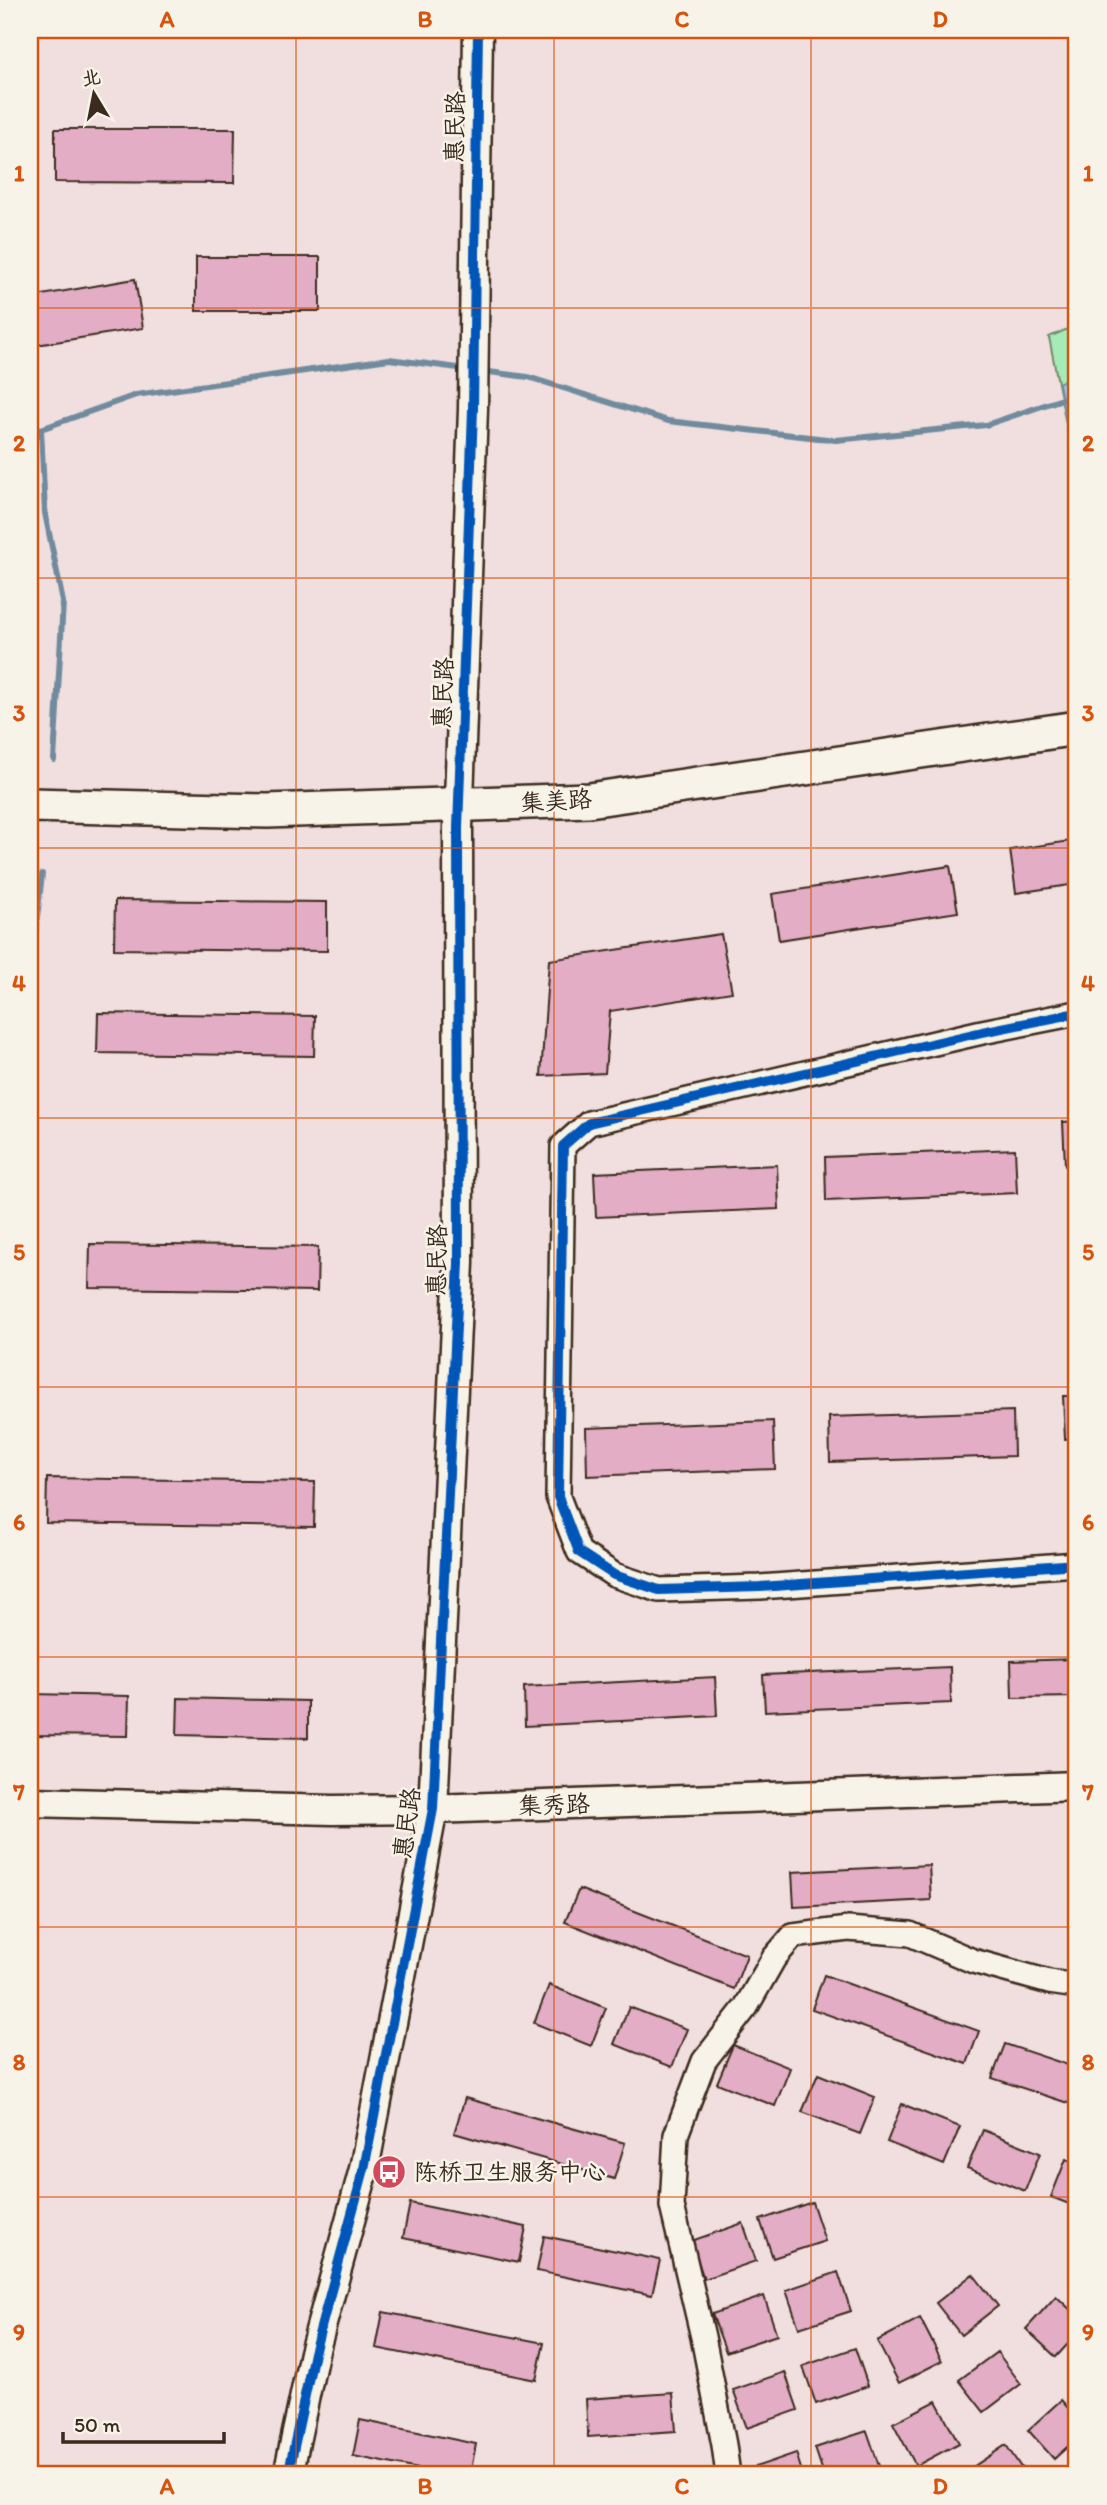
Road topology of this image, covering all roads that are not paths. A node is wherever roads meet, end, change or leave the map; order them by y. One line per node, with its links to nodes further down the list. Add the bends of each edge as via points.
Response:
1 (478, 30): 5 (street, 惠民路, via 473,409)
2 (1077, 728): 5 (main road, 集美路)
3 (1077, 750): 5 (main road, 集美路, via 597,821)
4 (30, 806): 5 (main road, 集美路)
5 (459, 817): 6 (main road, 集美路, via 262,831); 11 (street, 惠民路, via 459,1263)
6 (30, 825)
7 (1077, 1013): 8 (street, via 589,1123 563,1146 558,1497 579,1552 614,1575 659,1590)
8 (1077, 1564)
9 (1077, 1786): 11 (street, 集秀路)
10 (30, 1802): 11 (street, 集秀路)
11 (433, 1810): 13 (street, 惠民路, via 363,2169 314,2353)
12 (1077, 1986): 14 (street, via 973,1961 910,1934 848,1929 793,1936 774,1958 746,2007 704,2061 676,2135 672,2206 703,2337)
13 (288, 2475)
14 (728, 2475)

